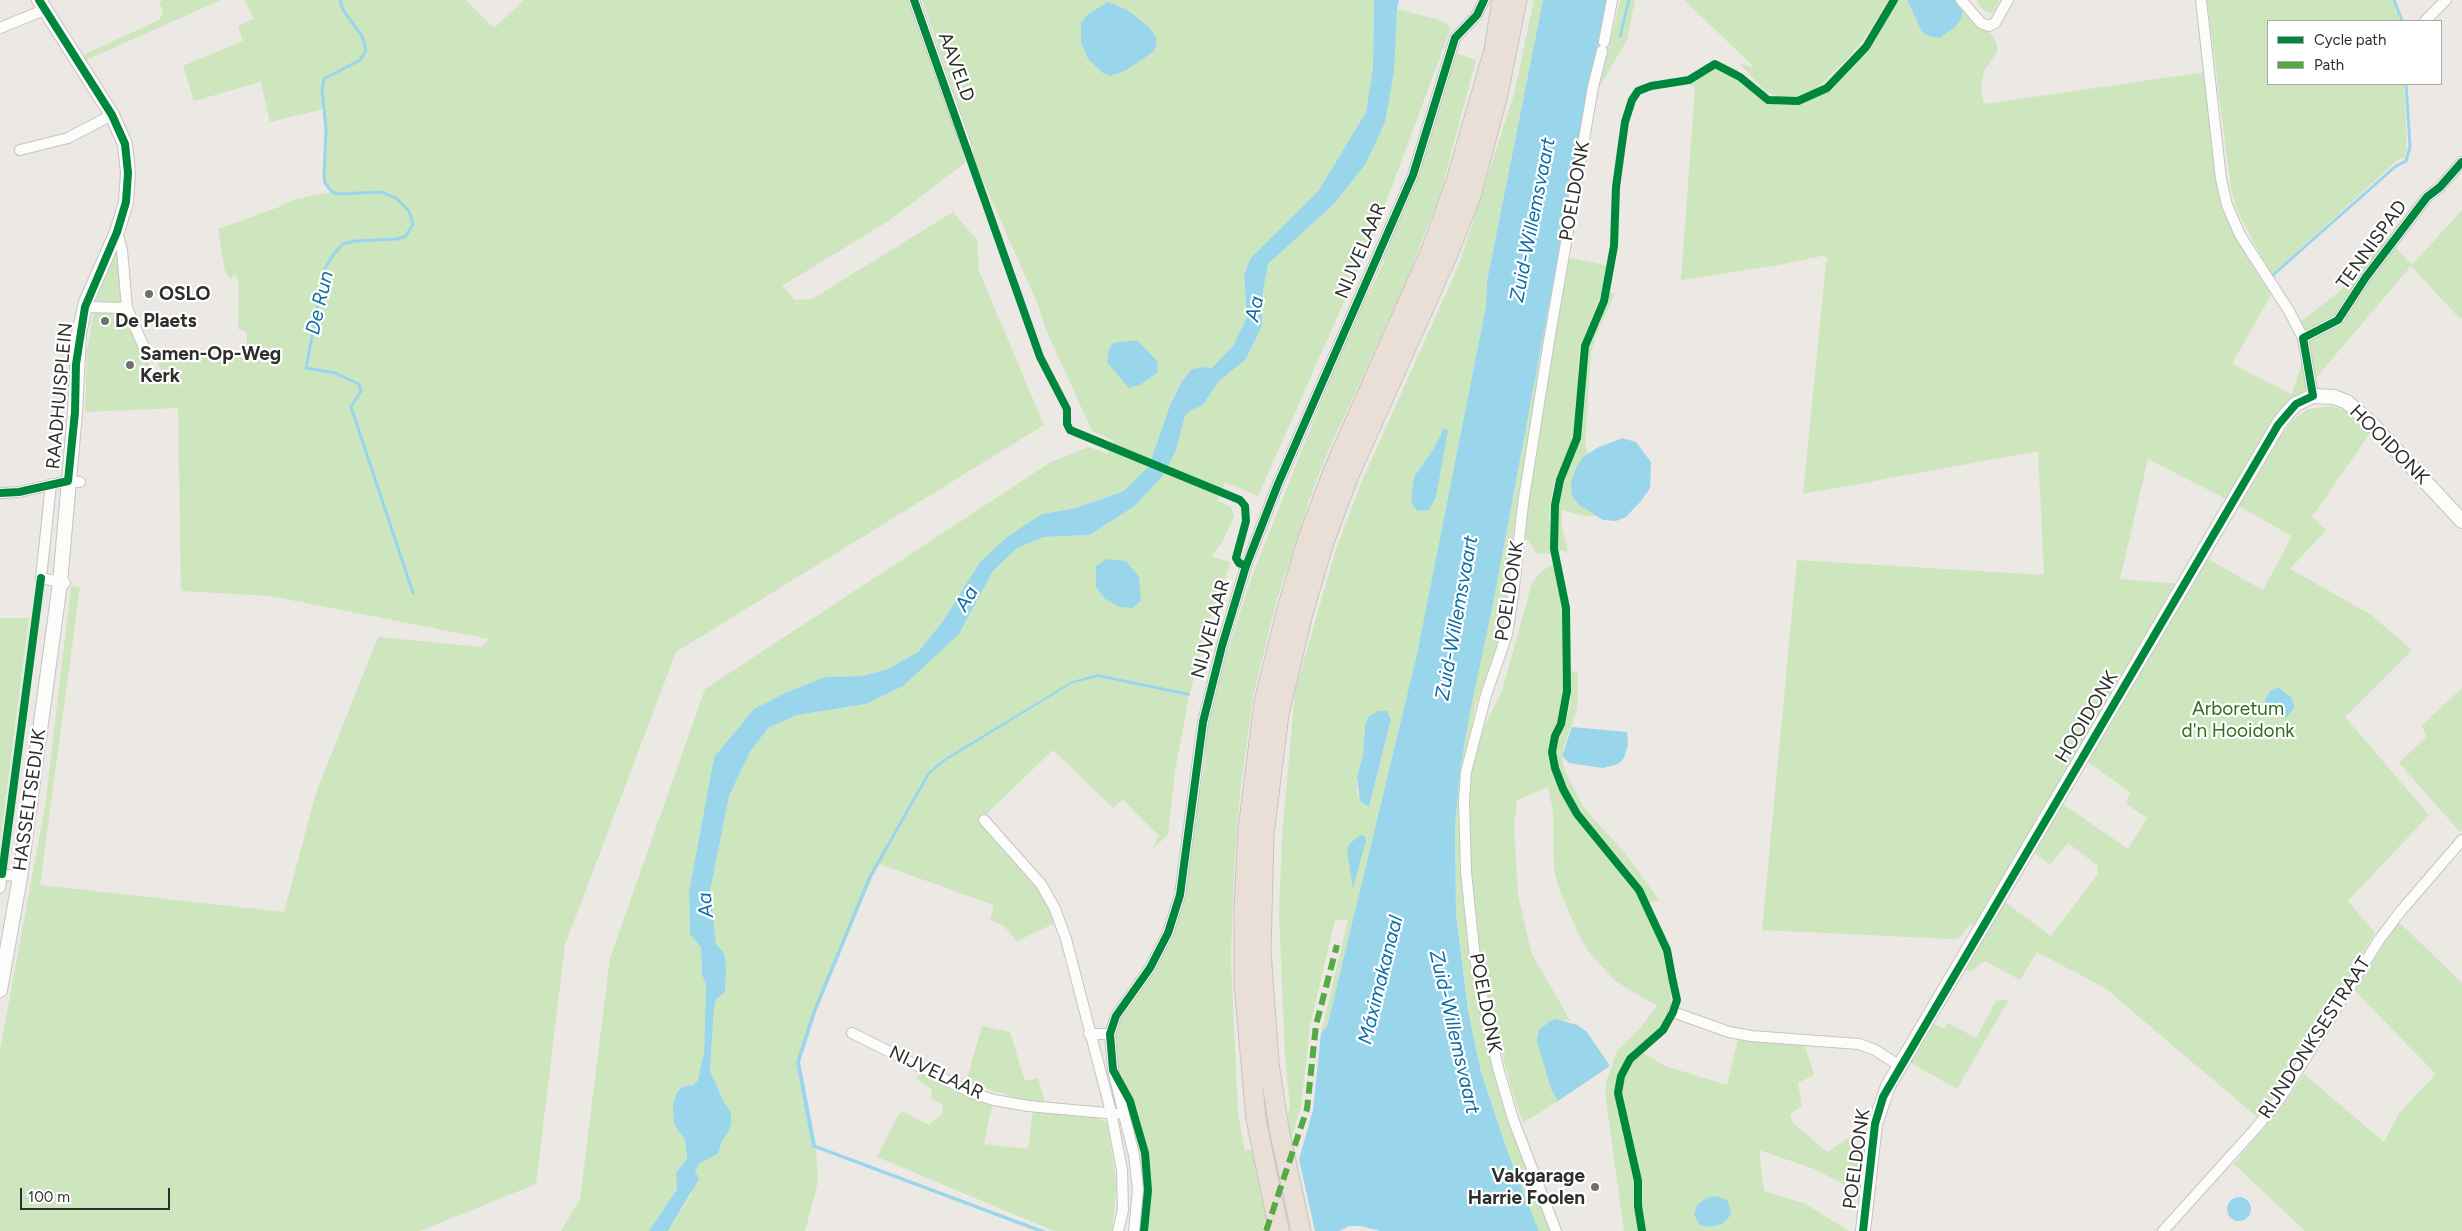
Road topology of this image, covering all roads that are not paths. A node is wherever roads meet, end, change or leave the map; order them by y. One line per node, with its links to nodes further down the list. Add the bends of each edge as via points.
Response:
1 (914, 0): 14 (street, AAVELD)
2 (1484, 0): 37 (street, NIJVELAAR, via 1477,14 1455,38 1412,175 1278,484 1246,566 1203,722 1180,895 1150,968 1116,1016)
3 (1502, 0): 43 (highway, via 1494,50 1456,181 1432,248 1334,470 1308,538 1270,676 1251,792 1244,890 1244,984 1256,1119)
4 (1517, 0): 44 (highway, via 1498,94 1470,196 1448,254 1349,475 1324,542 1285,685 1268,790 1261,951 1269,1063)
5 (1612, 0): 45 (street, POELDONK, via 1593,87 1549,341 1507,634 1486,695 1466,772 1464,800 1468,901 1484,1006 1513,1119)
6 (1961, 0): 7 (street, via 1981,23 1989,26 1995,23)
7 (2008, 0)
8 (2201, 0): 20 (street, via 2221,179 2227,205 2240,235)
9 (2446, 0): 11 (street)
10 (42, 5): 12 (street); 13 (street, RAADHUISPLEIN)
11 (2426, 20)
12 (3, 27)
13 (112, 115): 15 (street, via 68,138); 17 (street, RAADHUISPLEIN, via 125,144 128,173 126,202)
14 (966, 145)
15 (20, 150)
16 (2462, 162): 20 (street, TENNISPAD, via 2427,197 2366,276 2338,320)
17 (117, 232): 18 (street, RAADHUISPLEIN); 19 (street, via 122,250)
18 (85, 306): 19 (street, RAADHUISPLEIN); 23 (street, RAADHUISPLEIN, via 76,364)
19 (127, 308): 21 (street)
20 (2303, 338): 22 (street)
21 (144, 350)
22 (2313, 396): 26 (street, HOOIDONK, via 2334,397 2360,412); 38 (street, HOOIDONK, via 2296,404 2278,425)
23 (74, 481): 24 (street); 27 (street, HASSELTSEDIJK)
24 (51, 484): 25 (street); 27 (street, via 41,578)
25 (0, 493)
26 (2462, 521)
27 (63, 583): 30 (street, HASSELTSEDIJK)
28 (984, 820): 36 (street, via 1041,884 1055,909 1066,938)
29 (2462, 840): 47 (street, RIJNDONKSESTRAAT, via 2379,940 2281,1097)
30 (12, 875): 31 (street, HASSELTSEDIJK); 32 (street, HASSELTSEDIJK); 33 (street, HASSELTSEDIJK)
31 (0, 888)
32 (0, 940)
33 (0, 990)
34 (1673, 1012): 38 (street, via 1744,1035 1859,1044)
35 (852, 1033): 39 (street, NIJVELAAR, via 972,1093 994,1100 1066,1110)
36 (1090, 1034): 37 (street); 39 (street)
37 (1110, 1034): 40 (street, NIJVELAAR, via 1113,1070)
38 (1900, 1066): 46 (street, POELDONK, via 1883,1096 1875,1124)
39 (1111, 1112): 40 (street, NIJVELAAR); 41 (street, via 1122,1170 1123,1210)
40 (1125, 1116): 42 (street, NIJVELAAR, via 1138,1189)
41 (1118, 1231)
42 (1134, 1231)
43 (1279, 1231)
44 (1301, 1231)
45 (1556, 1231)
46 (1863, 1231)
47 (2163, 1231)

